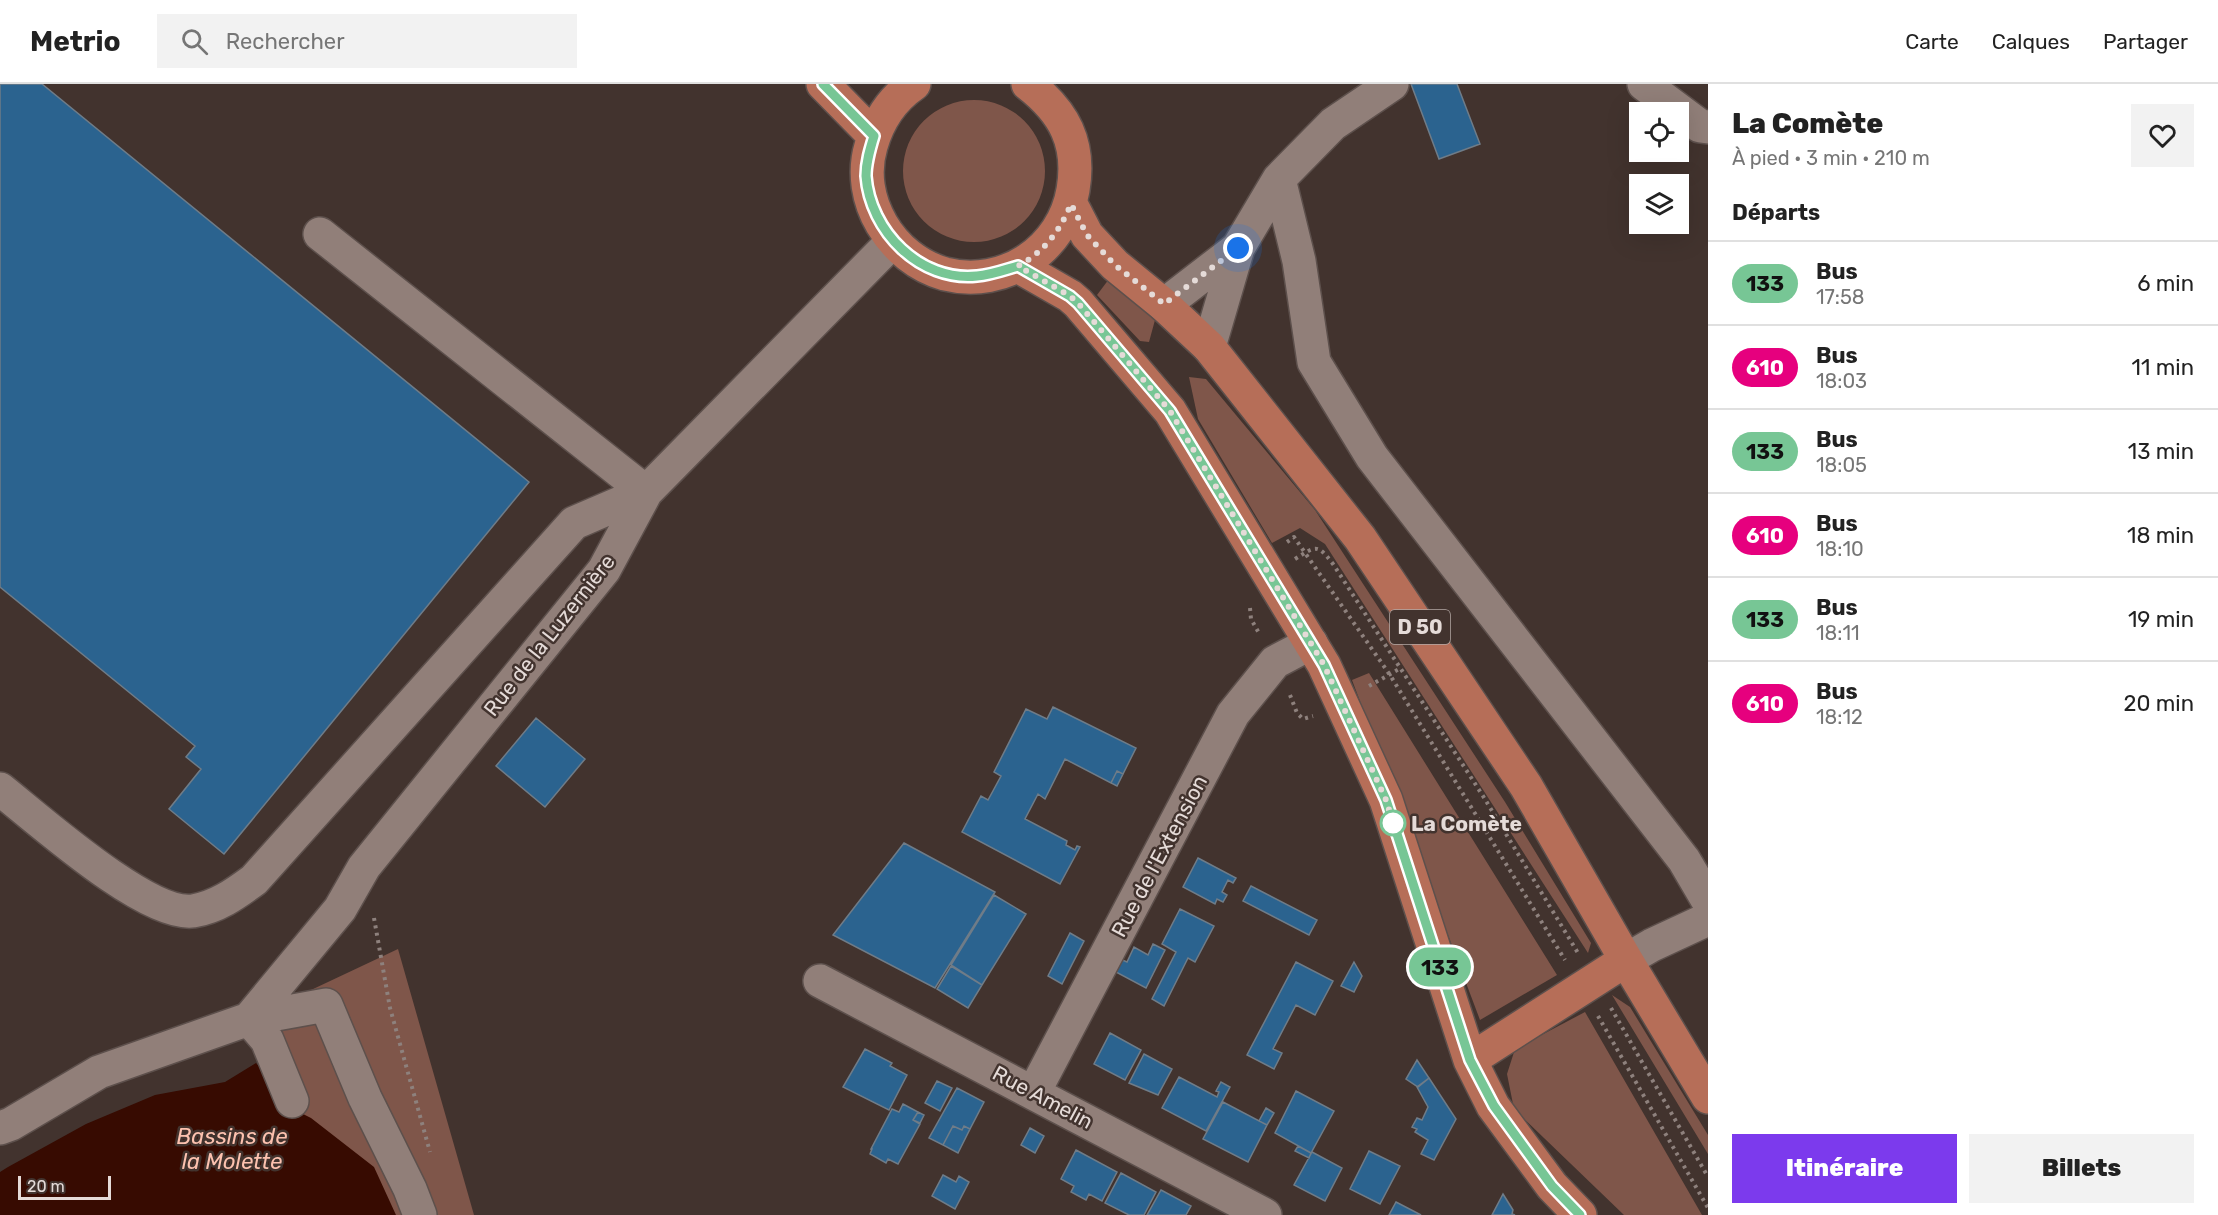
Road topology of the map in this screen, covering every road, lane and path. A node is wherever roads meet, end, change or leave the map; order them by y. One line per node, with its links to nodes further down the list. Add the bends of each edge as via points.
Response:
1 (823, 84): 7 (main road)
2 (914, 84): 7 (main road, via 890,106)
3 (1028, 84): 9 (main road, via 1046,98 1063,120 1073,144 1077,171)
4 (1392, 84): 8 (street, via 1333,124)
5 (1644, 84): 6 (street, via 1700,126)
6 (1708, 127)
7 (874, 136): 11 (main road, via 867,156 870,200)
8 (1279, 179): 12 (street); 24 (street, via 1299,261 1314,362 1372,458 1684,860)
9 (1071, 204): 13 (main road, via 1049,243); 14 (main road, D 50, via 1087,235 1115,265)
10 (320, 234): 16 (street)
11 (893, 242): 13 (main road, via 916,261 945,273 975,277); 16 (street, Rue de la Luzernière)
12 (1238, 248): 14 (street); 15 (street)
13 (1018, 266): 18 (main road, via 1078,303 1170,411)
14 (1164, 304): 15 (main road, D 50)
15 (1209, 347): 26 (main road, D 50, via 1360,538 1526,786)
16 (646, 492): 22 (street, via 574,523 254,880 221,903 191,911 162,906 107,874); 23 (street, Rue de la Luzernière, via 604,570)
17 (1312, 548): 28 (path, via 1322,550 1333,564 1483,796)
18 (1260, 558): 19 (main road); 28 (path, via 1294,537 1390,675)
19 (1311, 643): 30 (main road, via 1386,800); 31 (street, Rue de l'Extension, via 1275,662 1233,714)
20 (1297, 713): 21 (path, via 1303,719)
21 (1310, 718)
22 (0, 789)
23 (364, 867): 29 (street, Rue de la Luzernière, via 340,909); 35 (path, via 390,1008)
24 (1708, 901)
25 (1708, 919): 26 (street)
26 (1626, 960): 28 (main road); 32 (main road, D 50)
27 (820, 981): 31 (street, Rue Amelin)
28 (1589, 985): 30 (main road); 36 (path); 37 (path)
29 (249, 1019): 33 (street, via 267,1040); 34 (street, via 99,1072); 38 (street, via 326,1005)
30 (1470, 1060): 40 (main road, via 1494,1106 1552,1186)
31 (1034, 1092): 39 (street, Rue Amelin)
32 (1708, 1097)
33 (291, 1101)
34 (0, 1128)
35 (432, 1157)
36 (1708, 1177)
37 (1708, 1208)
38 (420, 1215)
39 (1265, 1215)
40 (1580, 1215)

